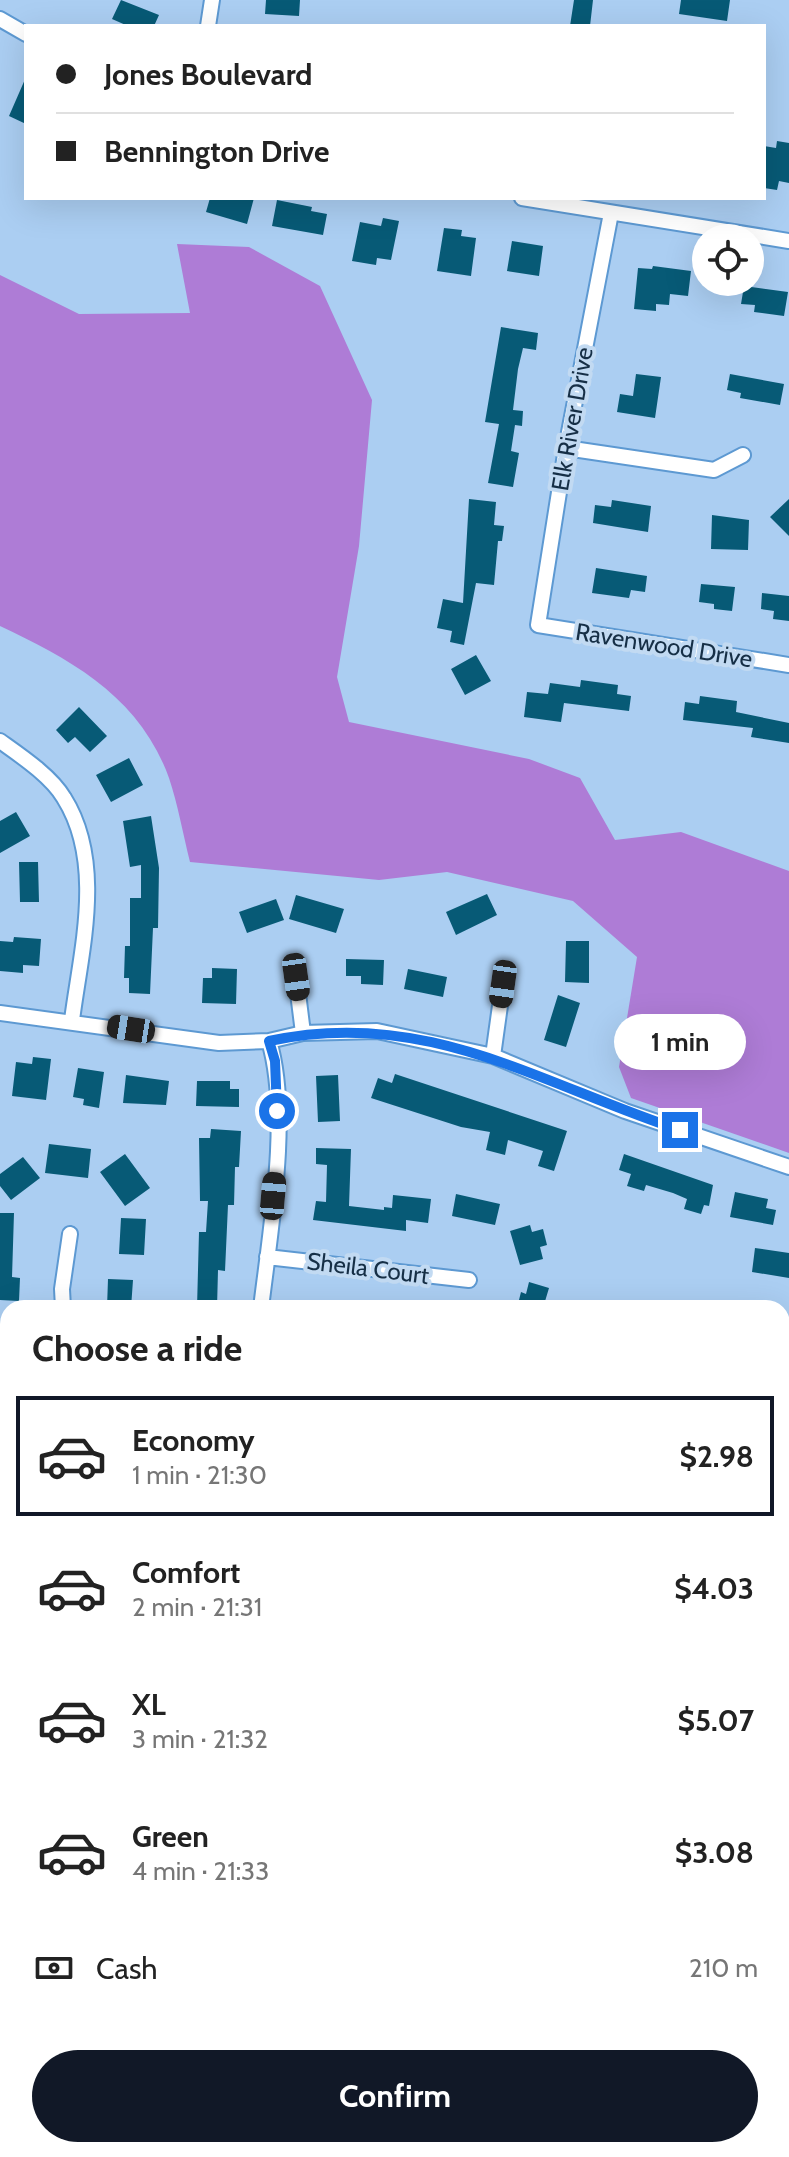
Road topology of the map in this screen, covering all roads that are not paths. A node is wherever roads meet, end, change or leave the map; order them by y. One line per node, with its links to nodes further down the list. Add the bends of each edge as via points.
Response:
1 (212, 0): 3 (street)
2 (0, 19): 4 (street)
3 (208, 24)
4 (24, 33)
5 (534, 200): 6 (street)
6 (611, 213): 7 (street); 8 (street, Elk River Drive)
7 (789, 241)
8 (566, 448): 9 (street, via 714,470); 10 (street, Elk River Drive)
9 (743, 455)
10 (538, 625): 11 (street, Ravenwood Drive)
11 (789, 665)
12 (0, 741): 16 (street, via 64,797 86,858 87,899)
13 (296, 977): 17 (street)
14 (503, 984): 19 (street)
15 (0, 1013): 16 (street)
16 (72, 1020): 18 (street, via 219,1043)
17 (303, 1033): 18 (street); 19 (street, via 377,1031)
18 (269, 1041): 22 (street, via 275,1061 278,1136)
19 (493, 1056): 20 (street, via 625,1111)
20 (789, 1167)
21 (70, 1234): 24 (street)
22 (267, 1257): 23 (street, Sheila Court); 25 (street)
23 (469, 1280)
24 (63, 1300)
25 (262, 1300)

